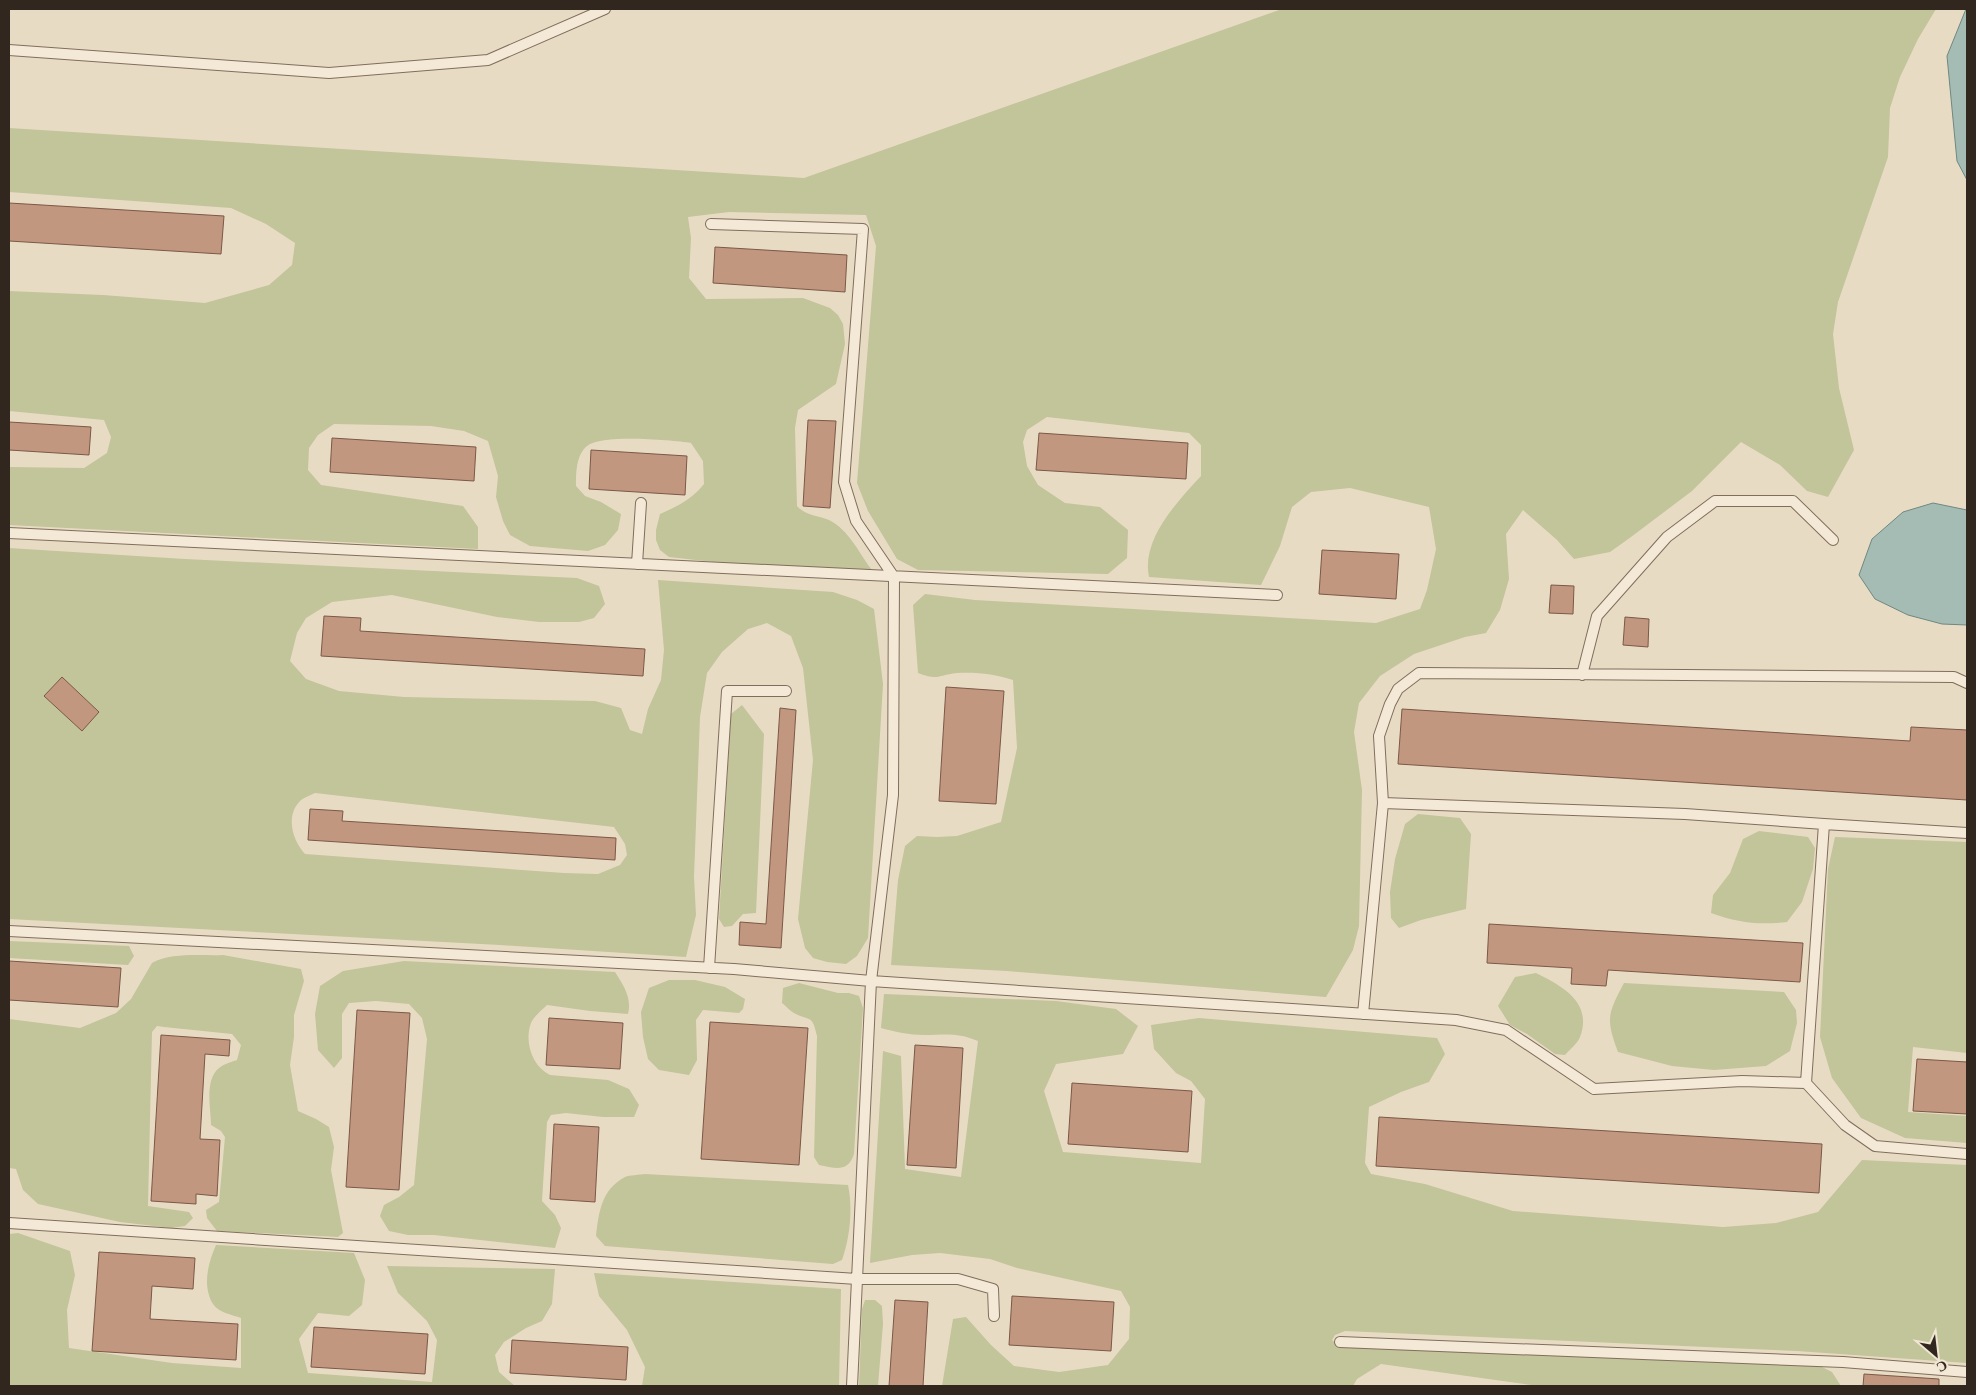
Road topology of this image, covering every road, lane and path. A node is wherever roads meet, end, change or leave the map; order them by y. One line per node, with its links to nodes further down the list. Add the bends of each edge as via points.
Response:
1 (605, 9): 2 (lane, via 488,60 329,73)
2 (9, 50)
3 (711, 224): 8 (lane, via 863,229 844,482 856,521)
4 (641, 504): 7 (lane)
5 (9, 533): 7 (lane)
6 (1833, 540): 10 (lane, via 1793,501 1715,501 1667,537 1597,616)
7 (637, 564): 8 (lane)
8 (894, 577): 9 (lane); 18 (lane, via 893,794)
9 (1277, 595)
10 (1582, 675): 11 (lane, via 1954,677); 13 (lane, via 1419,673 1398,689 1379,736)
11 (1967, 682)
12 (786, 691): 17 (lane, via 727,691)
13 (1383, 803): 14 (lane, via 1685,814); 19 (lane)
14 (1824, 824): 15 (lane); 20 (lane)
15 (1967, 833)
16 (9, 931): 17 (lane)
17 (709, 968): 18 (lane)
18 (871, 981): 19 (lane); 23 (lane)
19 (1363, 1014): 20 (lane, via 1456,1020 1506,1030 1594,1089 1742,1081)
20 (1806, 1083): 21 (lane, via 1845,1125 1875,1146)
21 (1967, 1154)
22 (9, 1223): 23 (lane)
23 (857, 1279): 24 (lane, via 958,1279 993,1289); 27 (lane)
24 (994, 1316)
25 (1340, 1342): 26 (lane, via 1843,1362)
26 (1967, 1372)
27 (852, 1386)

